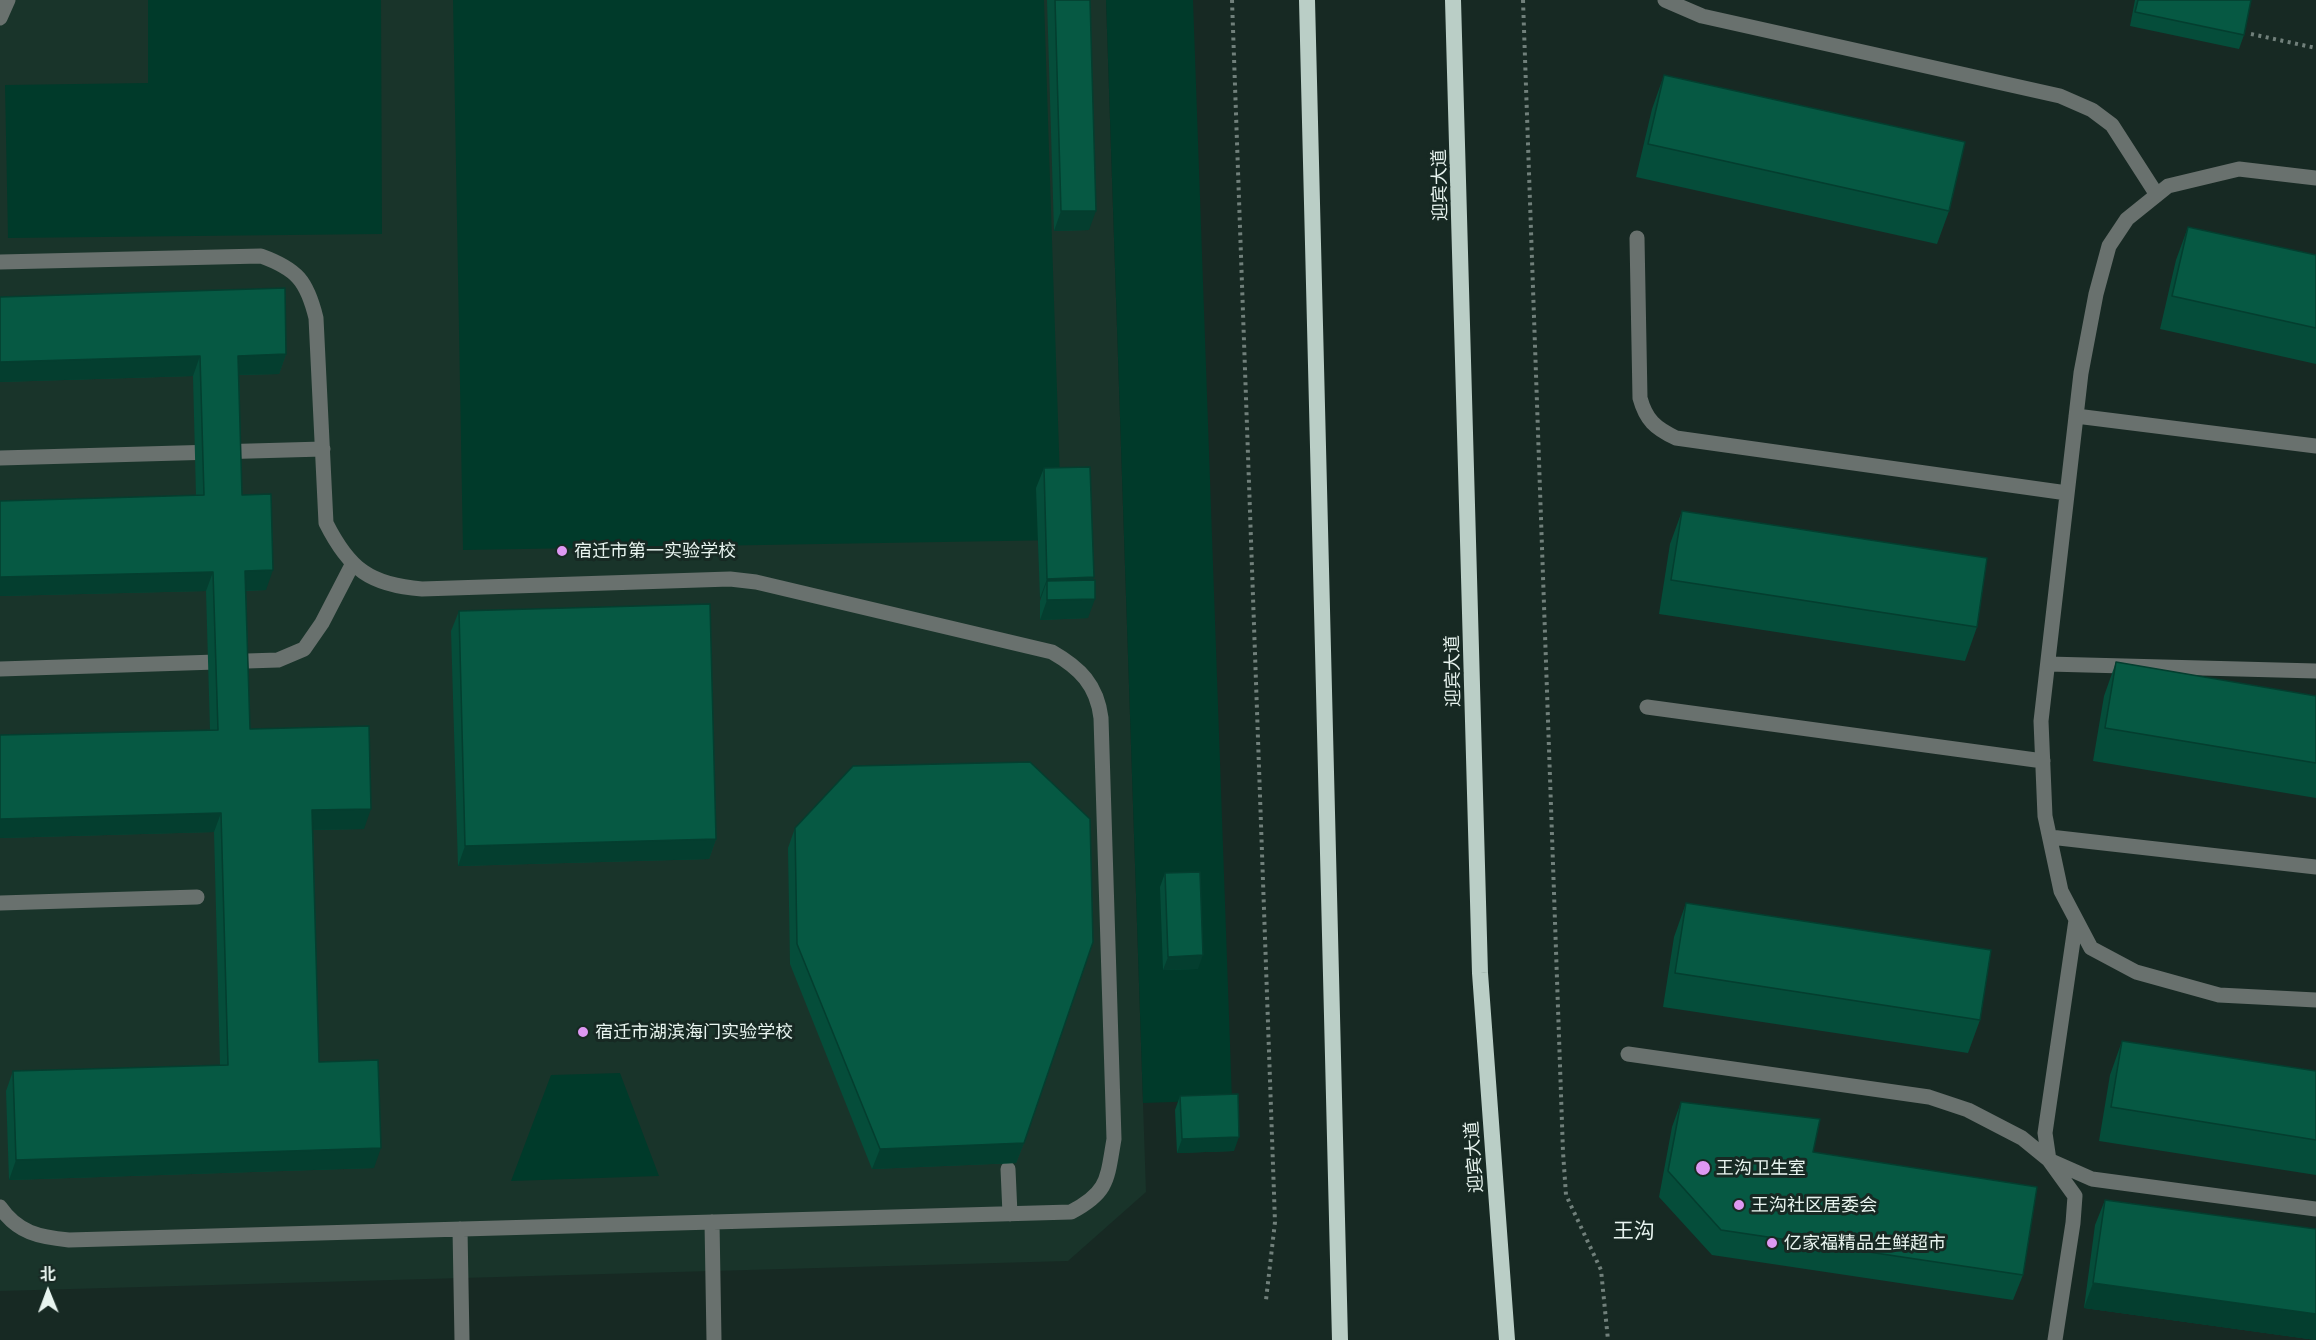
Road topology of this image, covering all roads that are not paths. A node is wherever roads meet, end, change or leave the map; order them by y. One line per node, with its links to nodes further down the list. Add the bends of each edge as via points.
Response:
1 (8, 0): 5 (lane)
2 (1307, 0): 37 (highway)
3 (1454, 0): 38 (highway, 迎宾大道, via 1480,973)
4 (1665, 0): 7 (lane, via 1702,16 2060,96 2092,110 2112,125)
5 (0, 18)
6 (2316, 178): 7 (lane, via 2239,169 2168,186)
7 (2157, 195): 10 (lane, via 2127,219 2109,246 2080,373)
8 (1637, 238): 14 (lane, via 1640,398 1645,417 1658,430 1676,438)
9 (0, 262): 12 (lane, via 261,256 285,265 301,278 310,293 316,318)
10 (2076, 416): 11 (lane); 14 (lane)
11 (2316, 446)
12 (323, 449): 13 (lane); 15 (lane, via 326,523)
13 (0, 458)
14 (2067, 493): 16 (lane)
15 (352, 565): 17 (lane, via 304,649 278,660); 32 (lane, via 394,587 422,589 730,579 756,582 1052,652 1076,666 1091,684 1101,718 1114,1139 1107,1183 1087,1203 1071,1212)
16 (2048, 663): 18 (lane); 20 (lane, via 2042,721)
17 (0, 669)
18 (2316, 671)
19 (1647, 707): 20 (lane)
20 (2043, 761): 21 (lane, via 2045,816)
21 (2050, 837): 22 (lane); 25 (lane, via 2061,891)
22 (2316, 867)
23 (197, 897): 24 (lane)
24 (0, 903)
25 (2076, 920): 26 (lane, via 2091,948 2136,972 2219,995); 28 (lane, via 2045,1134)
26 (2316, 1000)
27 (1628, 1054): 28 (lane, via 1929,1097 1977,1114 2022,1138)
28 (2049, 1160): 31 (lane, via 2092,1179); 39 (lane, via 2075,1196)
29 (1008, 1169): 32 (lane)
30 (0, 1208): 34 (lane, via 19,1229 41,1237 69,1240)
31 (2316, 1209)
32 (1010, 1214): 33 (lane)
33 (712, 1222): 34 (lane); 36 (lane)
34 (460, 1229): 35 (lane)
35 (462, 1340)
36 (714, 1340)
37 (1340, 1340)
38 (1507, 1340)
39 (2055, 1340)

